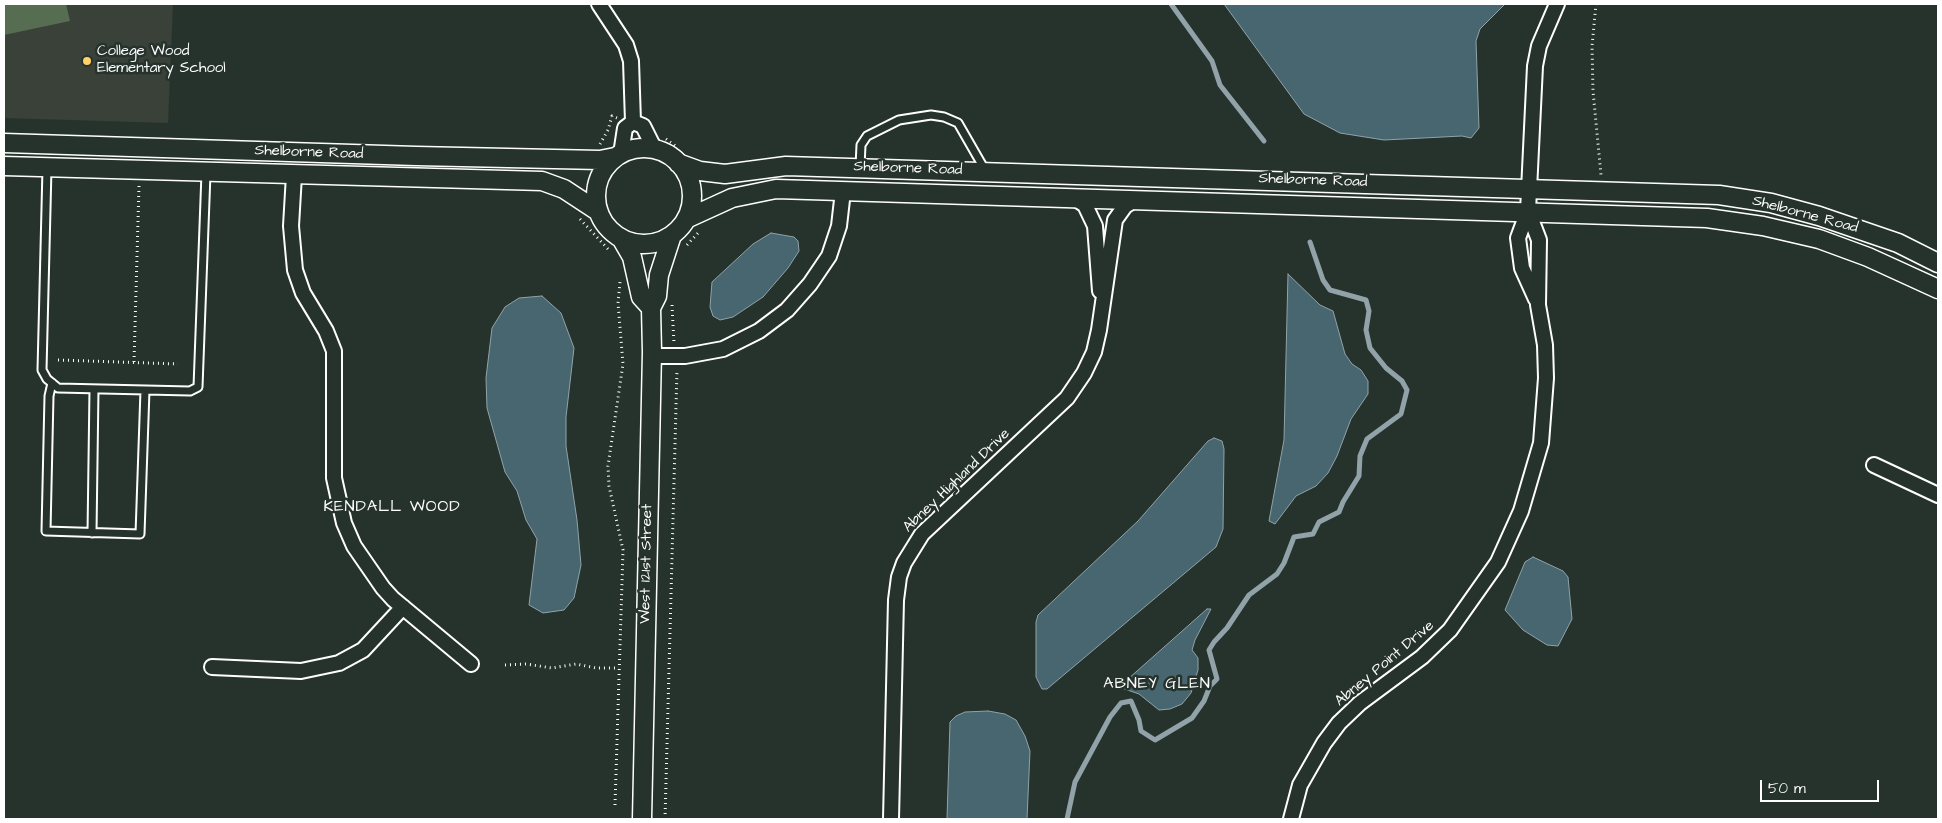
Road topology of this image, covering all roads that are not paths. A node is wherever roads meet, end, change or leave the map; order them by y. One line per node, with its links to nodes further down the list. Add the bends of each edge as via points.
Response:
1 (599, 4): 3 (street, via 626,45 631,61)
2 (1557, 4): 17 (street, via 1539,46 1535,66)
3 (633, 122): 5 (street, via 643,126); 6 (street, via 625,128)
4 (4, 143): 6 (street, Shelborne Road, via 600,160)
5 (655, 150): 6 (street, via 642,148); 7 (street)
6 (618, 156): 18 (street, via 603,171 598,185 596,203)
7 (678, 163): 10 (street, Shelborne Road, via 700,171 725,174 786,166); 19 (street, via 689,181 691,192)
8 (4, 166): 9 (street, Shelborne Road)
9 (47, 168): 12 (street, Shelborne Road); 28 (lane, via 42,370)
10 (860, 168): 11 (street, Shelborne Road); 11 (lane, via 861,145 868,136 899,120 931,115 958,124)
11 (986, 171): 17 (street, Shelborne Road)
12 (206, 172): 13 (street, Shelborne Road); 30 (lane, via 198,387 190,392)
13 (294, 175): 18 (street, Shelborne Road, via 542,182 564,189); 34 (street, via 291,226 295,270 303,293 334,351 334,478 340,509 348,535 361,558 383,588)
14 (843, 190): 15 (street, Shelborne Road); 19 (street, Shelborne Road, via 759,191 732,198); 27 (street, via 839,226 829,256 787,310 759,331 723,349)
15 (1073, 197): 16 (street, Shelborne Road); 26 (street, Abney Highland Drive, via 1085,205 1095,226)
16 (1136, 199): 17 (street, Shelborne Road); 26 (street, Abney Highland Drive, via 1125,206 1115,220)
17 (1528, 199): 22 (street, Shelborne Road, via 1739,197 1800,210 1871,233); 23 (street, Shelborne Road, via 1763,226 1845,248); 24 (street, Abney Point Drive, via 1539,240); 24 (street, Abney Point Drive, via 1518,238 1522,268)
18 (599, 212): 21 (street)
19 (686, 219): 20 (street)
20 (672, 235): 21 (street, via 658,242); 25 (street, West 121st Street, via 659,275 657,296)
21 (616, 245): 25 (street, West 121st Street, via 632,257 641,297)
22 (1938, 263)
23 (1938, 289)
24 (1538, 305): 39 (street, Abney Point Drive, via 1545,345 1546,378 1541,443 1533,478 1510,539 1493,570 1450,630 1422,657 1360,703 1334,730 1300,785)
25 (650, 308): 27 (street, West 121st Street)
26 (1102, 309): 38 (street, Abney Highland Drive, via 1094,352 1068,398 922,534 904,563 896,600)
27 (652, 356): 37 (street, West 121st Street)
28 (52, 383): 29 (lane, via 58,388); 33 (lane, via 46,531)
29 (94, 389): 30 (lane); 33 (lane)
30 (145, 390): 33 (lane, via 140,534)
31 (1874, 465): 32 (street)
32 (1938, 496)
33 (92, 532)
34 (403, 607): 35 (street); 36 (street, via 363,650 339,663 301,671)
35 (471, 664)
36 (212, 667)
37 (642, 819)
38 (892, 819)
39 (1291, 819)

